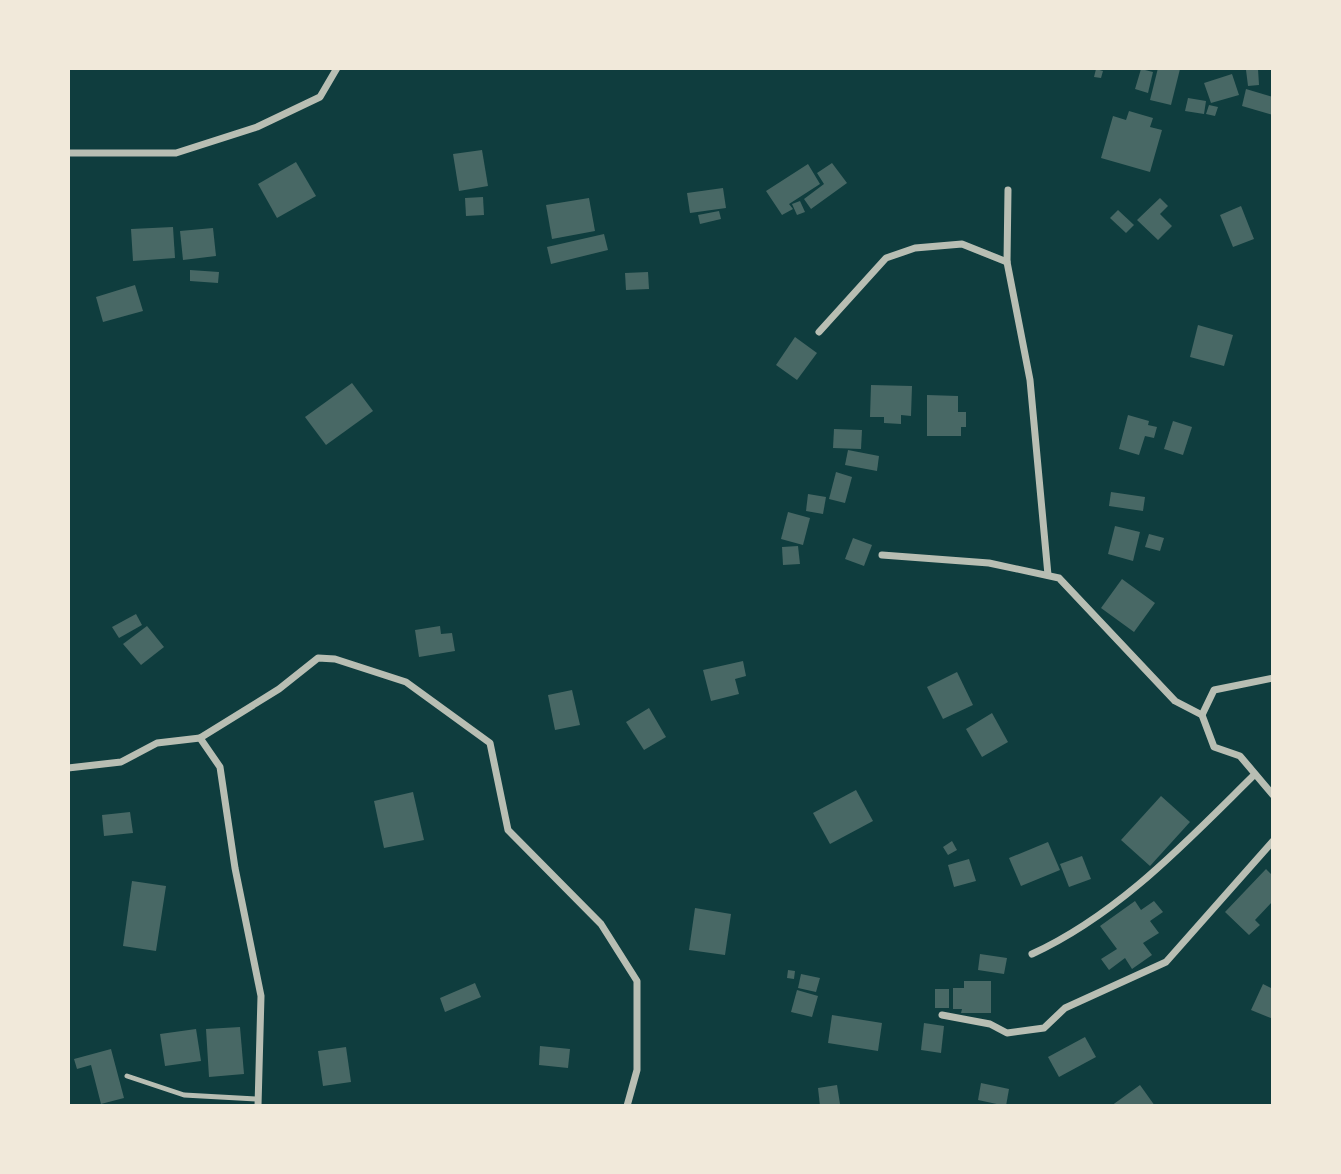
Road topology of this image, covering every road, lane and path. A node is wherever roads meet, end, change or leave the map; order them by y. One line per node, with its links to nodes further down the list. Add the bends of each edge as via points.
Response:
1 (337, 68): 2 (street, via 320,97 257,127 211,142 176,153)
2 (68, 153)
3 (1009, 190): 4 (street)
4 (1007, 262): 5 (street, via 962,244 915,247 886,258); 7 (street, via 1030,380)
5 (820, 332)
6 (881, 555): 7 (street, via 989,563)
7 (1048, 575): 9 (street, via 1059,579 1175,701)
8 (1273, 678): 9 (street, via 1214,690)
9 (1202, 715): 12 (street, via 1214,747 1240,756)
10 (200, 738): 11 (street, via 157,743 121,762); 18 (street, via 220,767 261,996); 19 (street, via 279,689 318,658 335,659 406,682 491,743 508,830 600,924 637,981 637,1070)
11 (68, 768)
12 (1253, 776): 13 (street); 15 (street, via 1133,890 1072,936)
13 (1273, 796)
14 (1273, 841): 16 (street, via 1166,962 1065,1008 1044,1028 1007,1033 990,1024)
15 (1032, 954)
16 (942, 1015)
17 (127, 1076): 18 (lane, via 184,1095)
18 (258, 1102)
19 (627, 1106)

